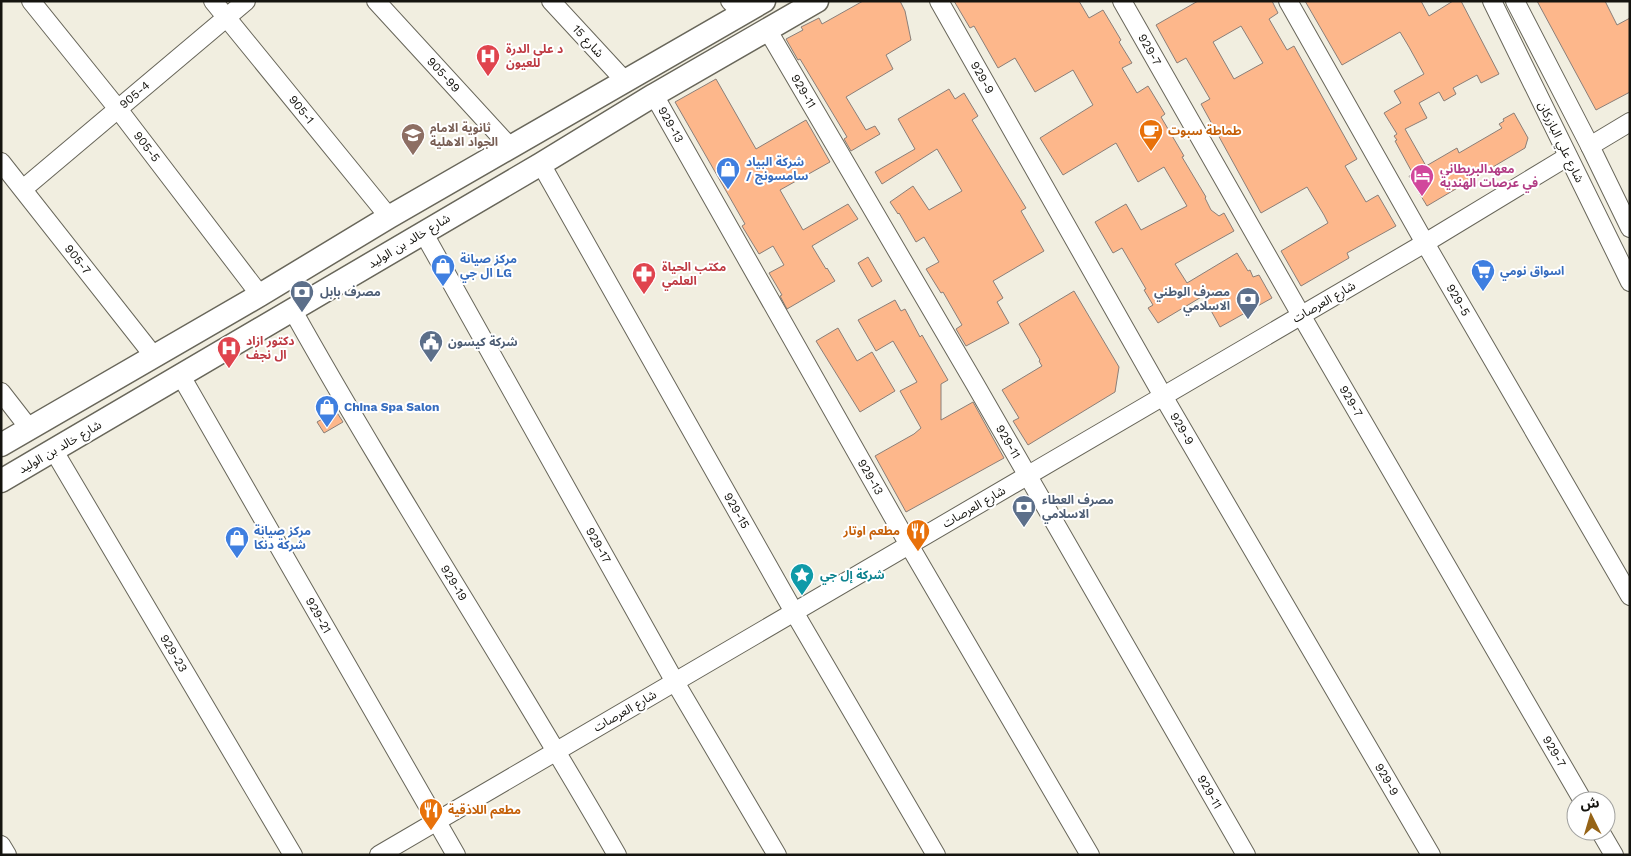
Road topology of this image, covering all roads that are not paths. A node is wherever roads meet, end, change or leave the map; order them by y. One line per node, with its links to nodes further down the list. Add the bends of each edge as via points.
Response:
1 (31, 1): 18 (street, 905-5)
2 (213, 1): 14 (street, 905-1)
3 (246, 1): 14 (street, 905-4)
4 (376, 1): 21 (street, 905-99)
5 (551, 1): 16 (street, شارع 15)
6 (764, 1): 13 (main road)
7 (817, 1): 15 (main road, شارع خالد بن الوليد)
8 (939, 1): 37 (street, 929-9)
9 (1122, 1): 33 (street, 929-7)
10 (1288, 1): 29 (street, 929-5)
11 (1492, 1): 22 (street, شارع علي البازركان)
12 (1515, 1): 20 (street, شارع علي البازركان)
13 (736, 7): 16 (main road)
14 (228, 17): 18 (street, 905-4); 26 (street, 905-1)
15 (767, 29): 17 (main road, شارع خالد بن الوليد); 41 (street, 929-11)
16 (625, 81): 21 (main road)
17 (654, 95): 24 (main road, شارع خالد بن الوليد); 43 (street, 929-13)
18 (118, 109): 25 (street, 905-4); 31 (street, 905-5)
19 (1630, 122): 20 (street)
20 (1590, 146): 27 (street, شارع علي البازركان)
21 (510, 148): 26 (main road)
22 (1568, 157): 29 (street, شارع العرصات); 30 (street, شارع علي البازركان)
23 (1, 162): 25 (street, 905-7)
24 (541, 164): 28 (main road, شارع خالد بن الوليد); 45 (street, 929-15)
25 (23, 190): 34 (street, 905-7)
26 (389, 218): 31 (main road)
27 (1630, 228)
28 (423, 232): 32 (main road, شارع خالد بن الوليد); 46 (street, 929-17)
29 (1425, 243): 33 (street, شارع العرصات); 44 (street, 929-5)
30 (1630, 282)
31 (260, 295): 34 (main road)
32 (293, 311): 35 (main road, شارع خالد بن الوليد); 47 (street, 929-19, via 337,390)
33 (1301, 315): 37 (street, شارع العرصات); 48 (street, 929-7)
34 (153, 355): 38 (main road)
35 (181, 376): 40 (main road, شارع خالد بن الوليد); 49 (street, 929-21)
36 (1, 392): 38 (street)
37 (1163, 396): 41 (street, شارع العرصات); 61 (street, 929-9)
38 (29, 428): 39 (main road)
39 (1, 445)
40 (54, 451): 42 (main road, شارع خالد بن الوليد); 53 (street, 929-23)
41 (1027, 476): 43 (street, شارع العرصات); 60 (street, 929-11)
42 (1, 481)
43 (909, 545): 45 (street, شارع العرصات); 59 (street, 929-13)
44 (1630, 596)
45 (794, 612): 46 (street, شارع العرصات); 58 (street, 929-15)
46 (675, 682): 47 (street, شارع العرصات); 57 (street, 929-17)
47 (557, 751): 49 (street, شارع العرصات); 56 (street, 929-19)
48 (1577, 791)
49 (436, 821): 54 (street, شارع العرصات); 55 (street, 929-21)
50 (1606, 841): 62 (street)
51 (1, 845): 52 (street)
52 (7, 855)
53 (293, 855)
54 (379, 855)
55 (456, 855)
56 (617, 855)
57 (777, 855)
58 (936, 855)
59 (1090, 855)
60 (1246, 855)
61 (1431, 855)
62 (1614, 855)

